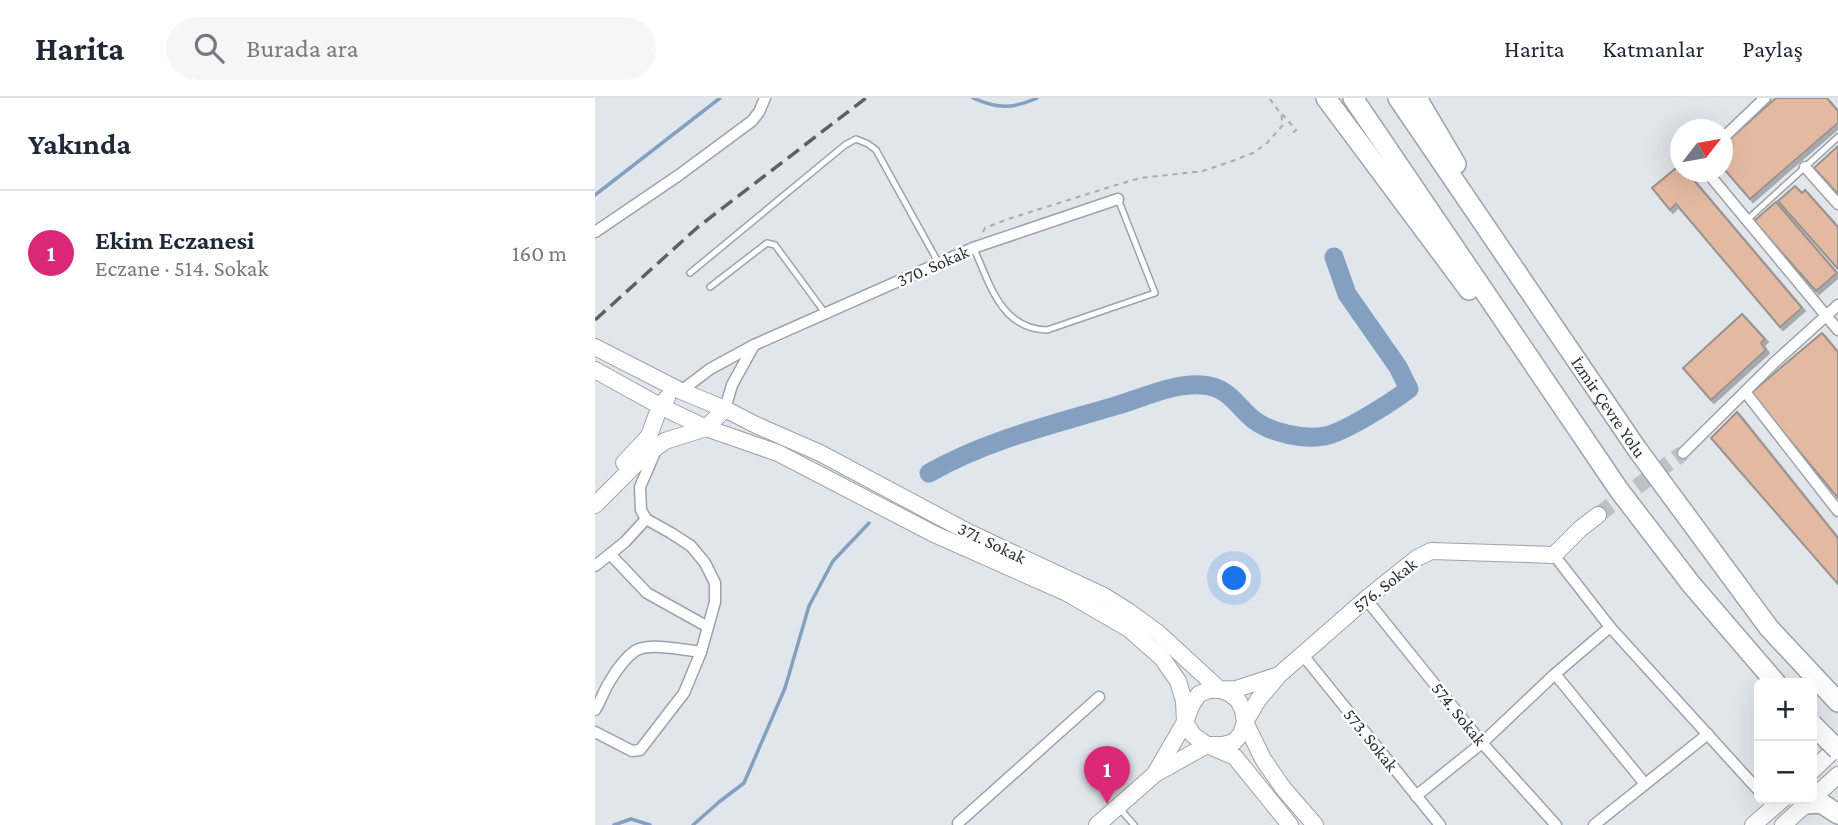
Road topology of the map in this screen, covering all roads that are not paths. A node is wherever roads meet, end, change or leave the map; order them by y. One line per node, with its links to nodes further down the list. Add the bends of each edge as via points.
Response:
1 (765, 98): 14 (street, via 752,121)
2 (1327, 98): 31 (highway, via 1522,363)
3 (1353, 98): 31 (highway)
4 (1398, 98): 15 (highway, İzmir Çevre Yolu)
5 (1417, 98): 15 (highway)
6 (1765, 98): 7 (street)
7 (1733, 128)
8 (1838, 137): 9 (lane)
9 (1805, 167): 12 (street); 13 (lane)
10 (1715, 182): 13 (street)
11 (1118, 200): 16 (street, 370. Sokak); 16 (lane, via 1155,293 1047,330 1025,326 1006,313)
12 (1838, 204)
13 (1747, 220): 22 (street)
14 (595, 232)
15 (1491, 234): 52 (highway, İzmir Çevre Yolu, via 1637,449 1769,628)
16 (973, 248): 17 (street, 370. Sokak)
17 (939, 263): 18 (lane, via 876,150 856,139); 21 (street, 370. Sokak)
18 (690, 273)
19 (710, 287): 21 (lane, via 767,243 775,245)
20 (1838, 305): 22 (street)
21 (825, 314): 24 (street, 370. Sokak)
22 (1826, 316): 23 (street); 28 (street)
23 (1838, 330)
24 (754, 345): 27 (street, 370. Sokak); 30 (street)
25 (595, 347): 27 (main road, 371. Sokak)
26 (595, 370): 29 (main road, 371. Sokak)
27 (681, 391): 29 (main road); 30 (main road, 371. Sokak)
28 (1746, 393): 34 (street); 37 (street)
29 (660, 407): 32 (main road, 371. Sokak); 35 (main road, via 649,436)
30 (725, 408): 32 (main road); 51 (main road, 371. Sokak, via 1104,596 1158,633)
31 (1574, 422): 50 (highway, via 1691,584)
32 (706, 428): 33 (main road); 55 (main road, 371. Sokak, via 778,453 934,534 1067,593 1129,628 1162,658 1178,681)
33 (657, 447): 36 (main road); 39 (street, via 641,487 641,510)
34 (1683, 453)
35 (595, 492)
36 (595, 505)
37 (1838, 511)
38 (1598, 515): 41 (main road)
39 (646, 519): 40 (street); 44 (street, via 691,546 705,564 715,583)
40 (610, 554): 42 (street); 44 (street, via 647,593)
41 (1554, 555): 43 (main road, 576. Sokak, via 1431,551); 45 (street)
42 (595, 566)
43 (1366, 599): 47 (main road, 576. Sokak); 60 (street, 574. Sokak)
44 (708, 627): 46 (street)
45 (1610, 627): 48 (street); 59 (street)
46 (701, 652): 54 (street, via 636,650 610,681); 58 (street, via 684,693 640,750 632,751)
47 (1302, 654): 49 (main road, 576. Sokak); 69 (street, 573. Sokak)
48 (1555, 674): 60 (street); 66 (street)
49 (1279, 675): 51 (main road); 56 (main road, 576. Sokak)
50 (1772, 678)
51 (1220, 690): 55 (main road, via 1199,694); 56 (main road, 371. Sokak, via 1238,700)
52 (1833, 696)
53 (1099, 697): 75 (street)
54 (595, 710)
55 (1185, 722): 61 (main road); 64 (main road)
56 (1245, 722): 61 (main road, via 1234,742); 79 (main road, 371. Sokak, via 1263,759)
57 (1817, 729): 62 (highway, bridge)
58 (595, 732)
59 (1708, 734): 66 (street); 67 (street)
60 (1482, 743): 69 (street); 81 (street, 574. Sokak)
61 (1207, 745): 64 (main road); 78 (main road, via 1235,757)
62 (1838, 748): 63 (main road)
63 (1817, 767)
64 (1154, 774): 73 (main road)
65 (1838, 775): 68 (main road)
66 (1645, 784): 82 (street)
67 (1754, 785)
68 (1817, 795)
69 (1416, 796): 80 (street, 573. Sokak)
70 (1817, 803): 74 (highway)
71 (1772, 804): 83 (main road)
72 (1807, 804): 84 (main road)
73 (1118, 806): 76 (main road); 77 (lane)
74 (1838, 814)
75 (955, 824)
76 (1097, 825)
77 (1134, 825)
78 (1290, 825)
79 (1315, 825)
80 (1440, 825)
81 (1556, 825)
82 (1594, 825)
83 (1753, 825)
84 (1783, 825)

